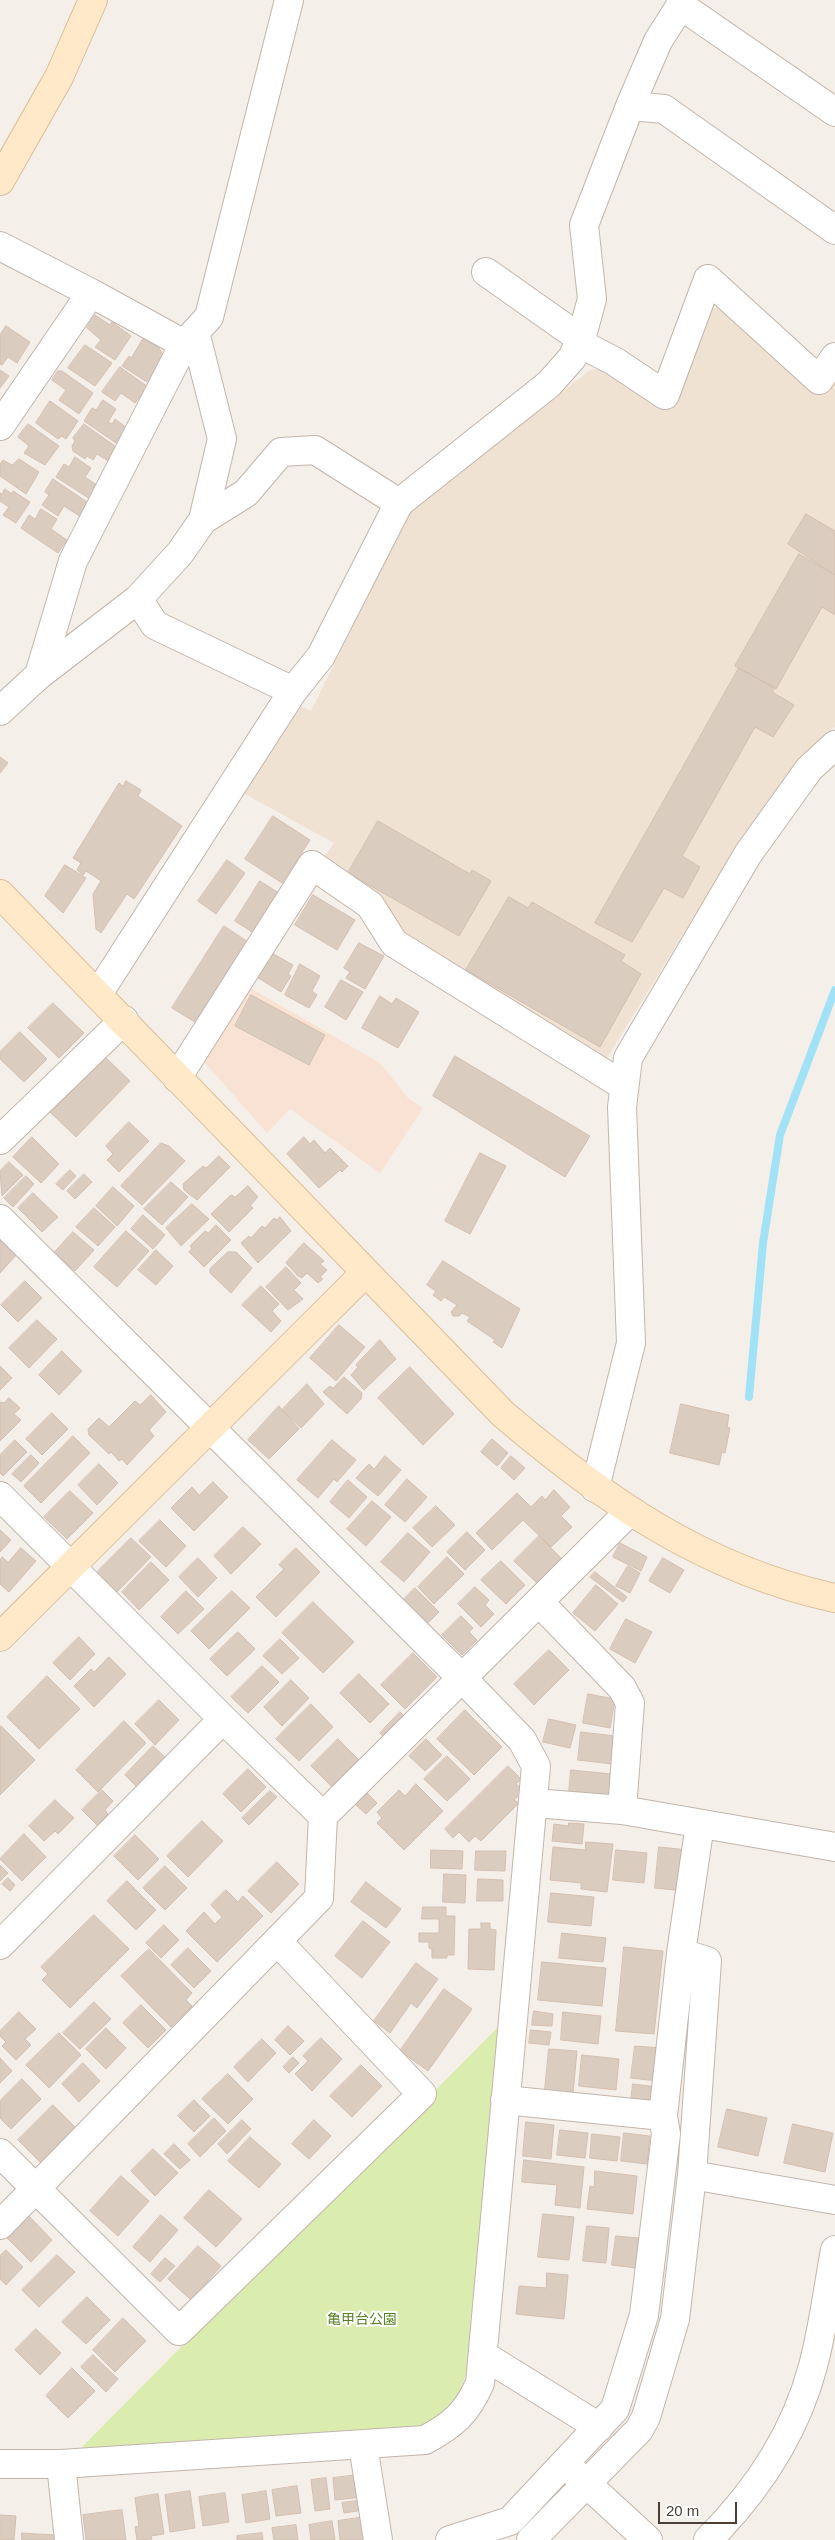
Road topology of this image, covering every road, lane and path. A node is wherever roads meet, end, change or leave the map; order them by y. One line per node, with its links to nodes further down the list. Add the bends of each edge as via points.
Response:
1 (94, 0): 6 (street, via 59,77)
2 (289, 0): 11 (street, via 209,317)
3 (682, 3): 4 (street, via 658,41); 5 (street)
4 (630, 106): 7 (street, via 664,109); 12 (street, via 584,225 592,299)
5 (835, 112)
6 (0, 181)
7 (835, 230)
8 (0, 246): 10 (street)
9 (486, 272): 12 (street)
10 (91, 293): 11 (street); 14 (street)
11 (190, 338): 16 (street, via 222,439); 18 (street, via 73,561)
12 (580, 341): 13 (street, via 665,395 708,279 819,380); 15 (street, via 566,367 549,384)
13 (835, 357)
14 (0, 426)
15 (398, 503): 16 (street, via 315,450 281,452 246,493); 19 (street, via 321,656)
16 (203, 520): 17 (street, via 180,553)
17 (138, 599): 18 (street); 19 (street, via 155,624)
18 (39, 675): 20 (street)
19 (293, 691): 23 (street)
20 (0, 711)
21 (835, 746): 26 (street, via 809,770 748,854 628,1058)
22 (0, 894): 23 (street)
23 (98, 994): 24 (street)
24 (124, 1020): 25 (street); 27 (street)
25 (177, 1078): 26 (street, via 312,864 370,905 394,944); 29 (street)
26 (624, 1086): 31 (street, via 622,1108 631,1343)
27 (0, 1140)
28 (0, 1219): 30 (street)
29 (365, 1273): 30 (street); 31 (street, via 503,1414)
30 (209, 1428): 34 (street); 38 (street)
31 (595, 1488): 33 (street)
32 (0, 1496): 34 (street)
33 (629, 1512): 35 (street, via 679,1542 732,1567); 36 (street)
34 (71, 1567): 37 (street); 39 (street)
35 (835, 1598)
36 (539, 1602): 38 (street); 41 (street, via 622,1688 630,1703)
37 (0, 1637)
38 (462, 1678): 40 (street, via 522,1740 536,1766); 42 (street)
39 (223, 1719): 42 (street); 46 (street)
40 (534, 1803): 41 (street); 48 (street)
41 (622, 1810): 43 (street)
42 (323, 1816): 45 (street, via 319,1898)
43 (700, 1824): 44 (street); 47 (street)
44 (835, 1847)
45 (278, 1942): 52 (street); 52 (street, via 422,2094 180,2331)
46 (0, 1945)
47 (681, 1953): 49 (street); 51 (street, via 707,1961)
48 (505, 2100): 49 (street); 56 (street)
49 (663, 2116): 57 (street, via 666,2134 644,2315 615,2409)
50 (0, 2154): 52 (street)
51 (692, 2175): 53 (street); 62 (street, via 675,2319 646,2417 639,2430)
52 (36, 2189): 54 (street)
53 (835, 2200)
54 (0, 2225)
55 (835, 2250): 68 (street, via 813,2366 792,2428 757,2484)
56 (483, 2355): 57 (street); 58 (street, via 480,2383 472,2402 459,2418 425,2440)
57 (599, 2427): 59 (street)
58 (363, 2445): 61 (street); 64 (street)
59 (565, 2463): 62 (street); 65 (street, via 510,2521)
60 (0, 2464): 61 (street)
61 (61, 2464): 63 (street)
62 (587, 2484): 66 (street); 67 (street)
63 (69, 2540)
64 (378, 2540)
65 (450, 2540)
66 (531, 2540)
67 (648, 2540)
68 (708, 2540)

